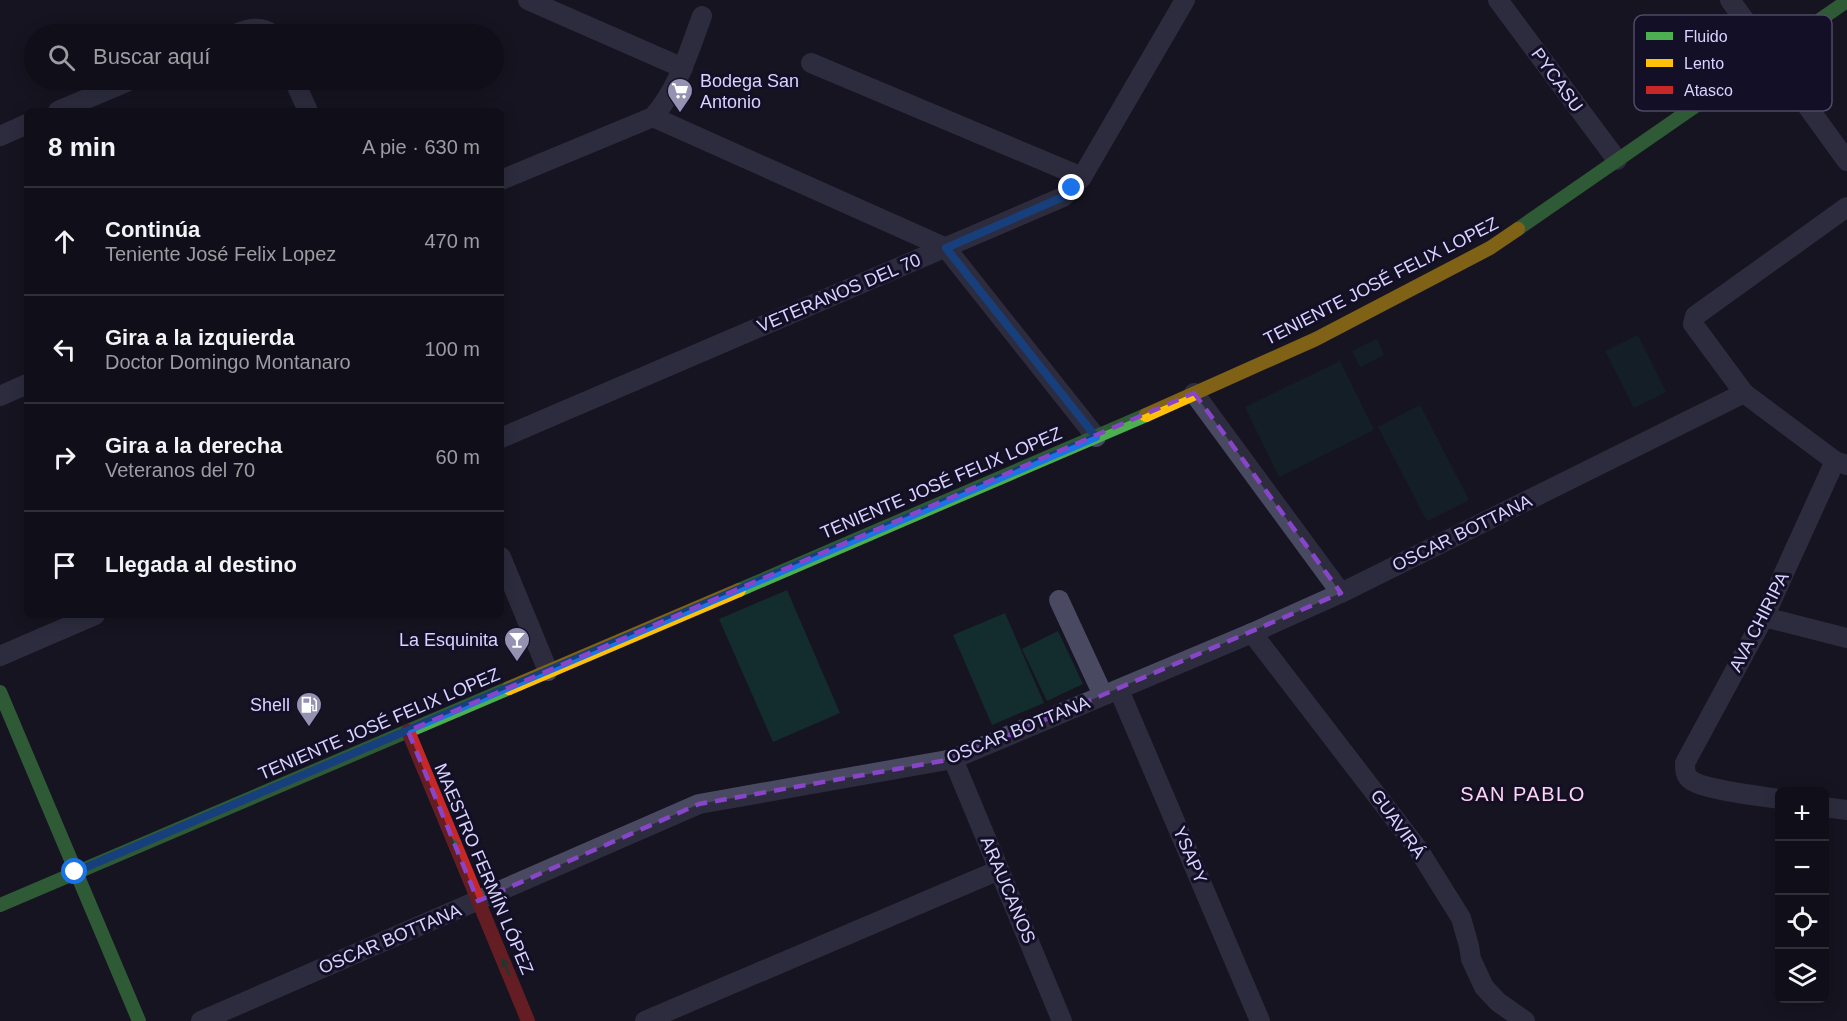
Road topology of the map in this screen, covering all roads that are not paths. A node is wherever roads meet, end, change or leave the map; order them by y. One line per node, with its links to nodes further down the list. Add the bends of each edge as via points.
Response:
1 (528, 0): 10 (street)
2 (1185, 0): 22 (street, VETERANOS DEL 70)
3 (1498, 0): 20 (street, PYCASU)
4 (1730, 0): 6 (street)
5 (1847, 1): 7 (main road, TENIENTE JOSÉ FELIX LOPEZ)
6 (1741, 15)
7 (1827, 15)
8 (702, 16): 10 (street)
9 (811, 63): 22 (street)
10 (683, 69): 17 (street)
11 (107, 90): 13 (street)
12 (299, 90): 14 (street)
13 (65, 108)
14 (307, 108)
15 (1689, 111): 20 (main road, TENIENTE JOSÉ FELIX LOPEZ)
16 (1810, 111): 21 (street)
17 (653, 117): 23 (street); 25 (street)
18 (24, 125): 19 (street)
19 (0, 136)
20 (1617, 160): 27 (main road, TENIENTE JOSÉ FELIX LOPEZ, via 1490,248 1316,339)
21 (1847, 161)
22 (1082, 177): 25 (street, VETERANOS DEL 70, via 1063,197)
23 (504, 179)
24 (1847, 207): 28 (street, via 1695,316 1693,324)
25 (946, 248): 30 (street, VETERANOS DEL 70); 31 (street)
26 (24, 385): 29 (street)
27 (1194, 393): 31 (main road, TENIENTE JOSÉ FELIX LOPEZ); 34 (street)
28 (1744, 393): 32 (street); 34 (street, OSCAR BOTTANA)
29 (0, 396)
30 (504, 437)
31 (1096, 437): 41 (main road, TENIENTE JOSÉ FELIX LOPEZ)
32 (1841, 463): 36 (street, AVA CHIRIPA)
33 (504, 564): 41 (street)
34 (1341, 593): 38 (street, OSCAR BOTTANA)
35 (1059, 600): 43 (street, YSAPY)
36 (1764, 617): 39 (street); 46 (street, AVA CHIRIPA, via 1685,763 1685,772 1690,780 1703,786)
37 (88, 618): 40 (street)
38 (1252, 633): 43 (street, OSCAR BOTTANA); 59 (street, GUAVIRÁ, via 1418,849 1461,918 1471,959 1484,987)
39 (1847, 638)
40 (0, 656)
41 (548, 671): 44 (main road, TENIENTE JOSÉ FELIX LOPEZ)
42 (0, 692): 50 (main road)
43 (1111, 692): 45 (street, OSCAR BOTTANA); 58 (street, YSAPY)
44 (408, 731): 50 (main road, TENIENTE JOSÉ FELIX LOPEZ); 51 (main road, MAESTRO FERMÍN LÓPEZ, one-way to 44)
45 (953, 759): 49 (street, ARAUCANOS); 51 (street, OSCAR BOTTANA, via 699,804)
46 (1775, 798)
47 (1829, 808): 48 (street)
48 (1847, 810)
49 (999, 870): 56 (street); 57 (street, ARAUCANOS)
50 (75, 872): 52 (main road, TENIENTE JOSÉ FELIX LOPEZ); 53 (main road)
51 (478, 901): 54 (street, OSCAR BOTTANA); 55 (main road, MAESTRO FERMÍN LÓPEZ, one-way to 51)
52 (0, 905)
53 (139, 1021)
54 (201, 1021)
55 (528, 1021)
56 (645, 1021)
57 (1062, 1021)
58 (1260, 1021)
59 (1525, 1021)

